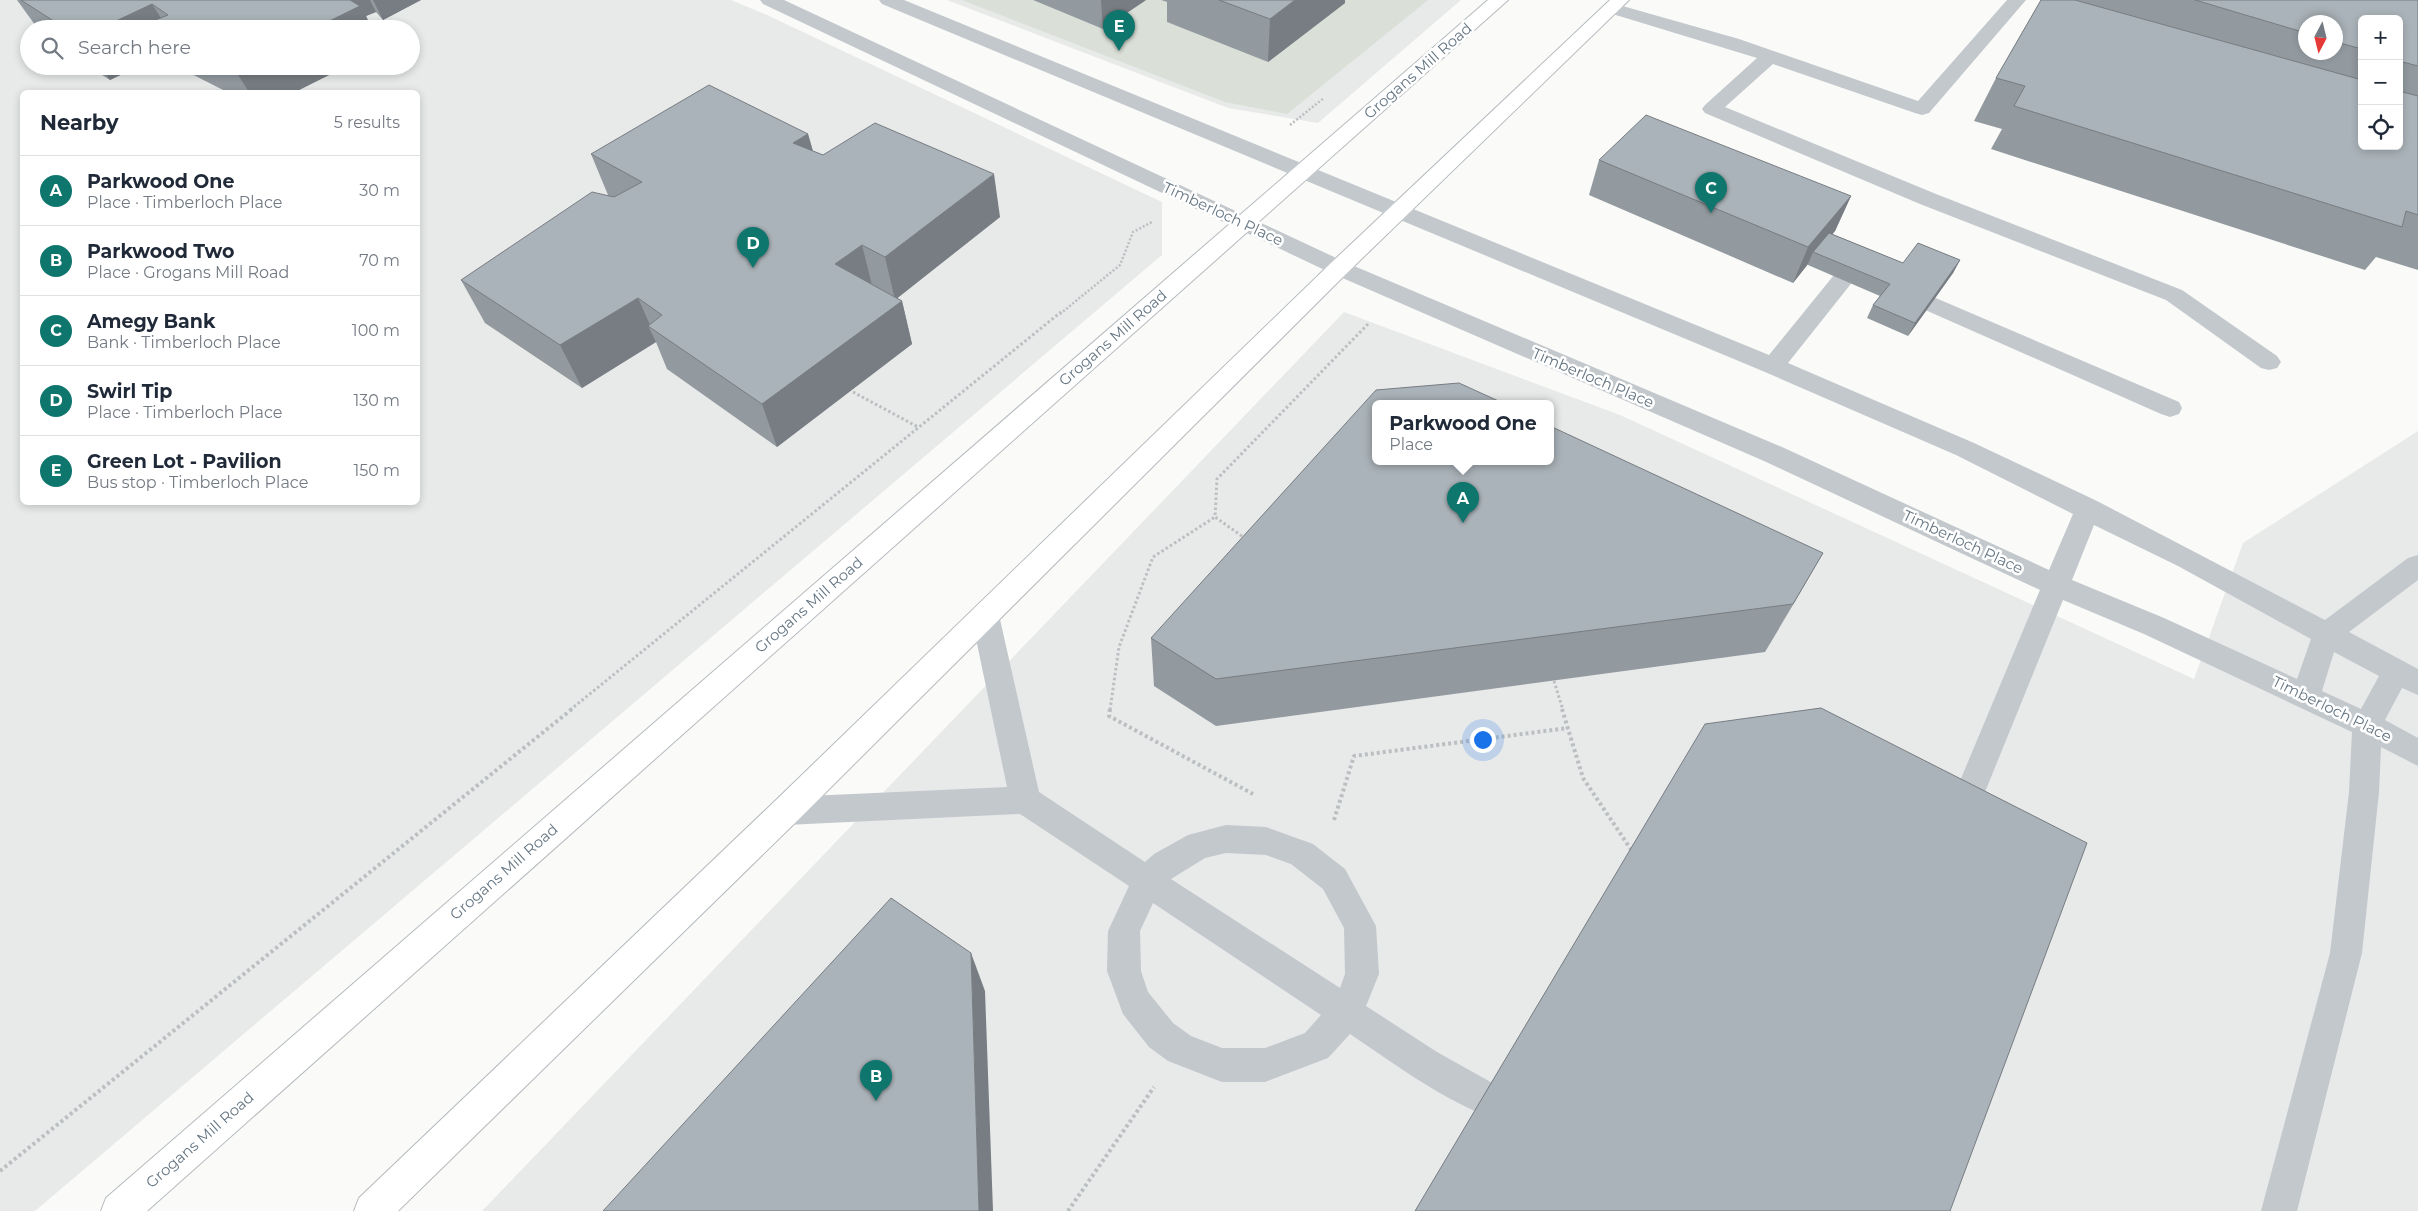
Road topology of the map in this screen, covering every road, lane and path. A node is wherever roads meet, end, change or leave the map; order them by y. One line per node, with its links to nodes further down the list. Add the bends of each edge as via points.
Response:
1 (769, 0): 11 (street, Timberloch Place, via 807,9)
2 (888, 0): 9 (street)
3 (1499, 0): 10 (main road, Grogans Mill Road)
4 (1616, 4): 7 (street); 12 (main road)
5 (2011, 6): 6 (street); 7 (street, via 1922,109)
6 (2024, 18)
7 (1769, 57): 17 (street, via 1712,109 1928,199 2174,294)
8 (1329, 94): 9 (path, via 1292,125)
9 (1250, 151): 10 (street)
10 (1302, 173): 12 (street); 13 (main road, Grogans Mill Road)
11 (1188, 198): 13 (street, Timberloch Place); 21 (path, via 1133,232 1120,265)
12 (1398, 212): 14 (main road); 18 (street)
13 (1243, 224): 14 (street, Timberloch Place); 45 (main road, Grogans Mill Road)
14 (1338, 268): 25 (street, Timberloch Place, via 1773,454); 26 (main road)
15 (1842, 280): 18 (street)
16 (1931, 304): 20 (street)
17 (2269, 362)
18 (1773, 366): 22 (street, via 1965,449)
19 (853, 392): 21 (path)
20 (2170, 408)
21 (918, 427): 44 (path)
22 (2088, 508): 25 (street); 27 (street, via 2264,598)
23 (1215, 516): 37 (path, via 1153,557 1119,647 1108,716 1260,798)
24 (2418, 565): 27 (street)
25 (2057, 586): 30 (street, Timberloch Place, via 2154,626); 36 (street)
26 (985, 614): 34 (street); 35 (main road)
27 (2326, 634): 28 (street); 30 (street)
28 (2407, 677): 31 (street)
29 (1554, 681): 32 (path)
30 (2306, 696): 31 (street, Timberloch Place)
31 (2367, 725): 33 (street, Timberloch Place); 48 (street, via 2364,792 2346,954)
32 (1568, 728): 38 (path, via 1584,778); 39 (path, via 1354,756)
33 (2418, 753)
34 (1025, 800): 35 (street); 40 (street)
35 (786, 811): 46 (main road)
36 (1955, 829)
37 (1266, 841): 39 (street, via 1302,854); 40 (street, via 1226,838 1199,845 1165,864)
38 (1632, 851)
39 (1319, 866): 41 (street, via 1334,879 1360,926 1362,974)
40 (1147, 881): 41 (street); 42 (street, via 1124,931 1124,971 1134,1002 1161,1035)
41 (1347, 1012): 42 (street, via 1316,1046 1265,1065 1222,1065); 43 (street, via 1425,1064)
42 (1180, 1049): 47 (path)
43 (1484, 1097)
44 (0, 1171)
45 (119, 1211)
46 (372, 1211)
47 (1068, 1211)
48 (2279, 1211)

